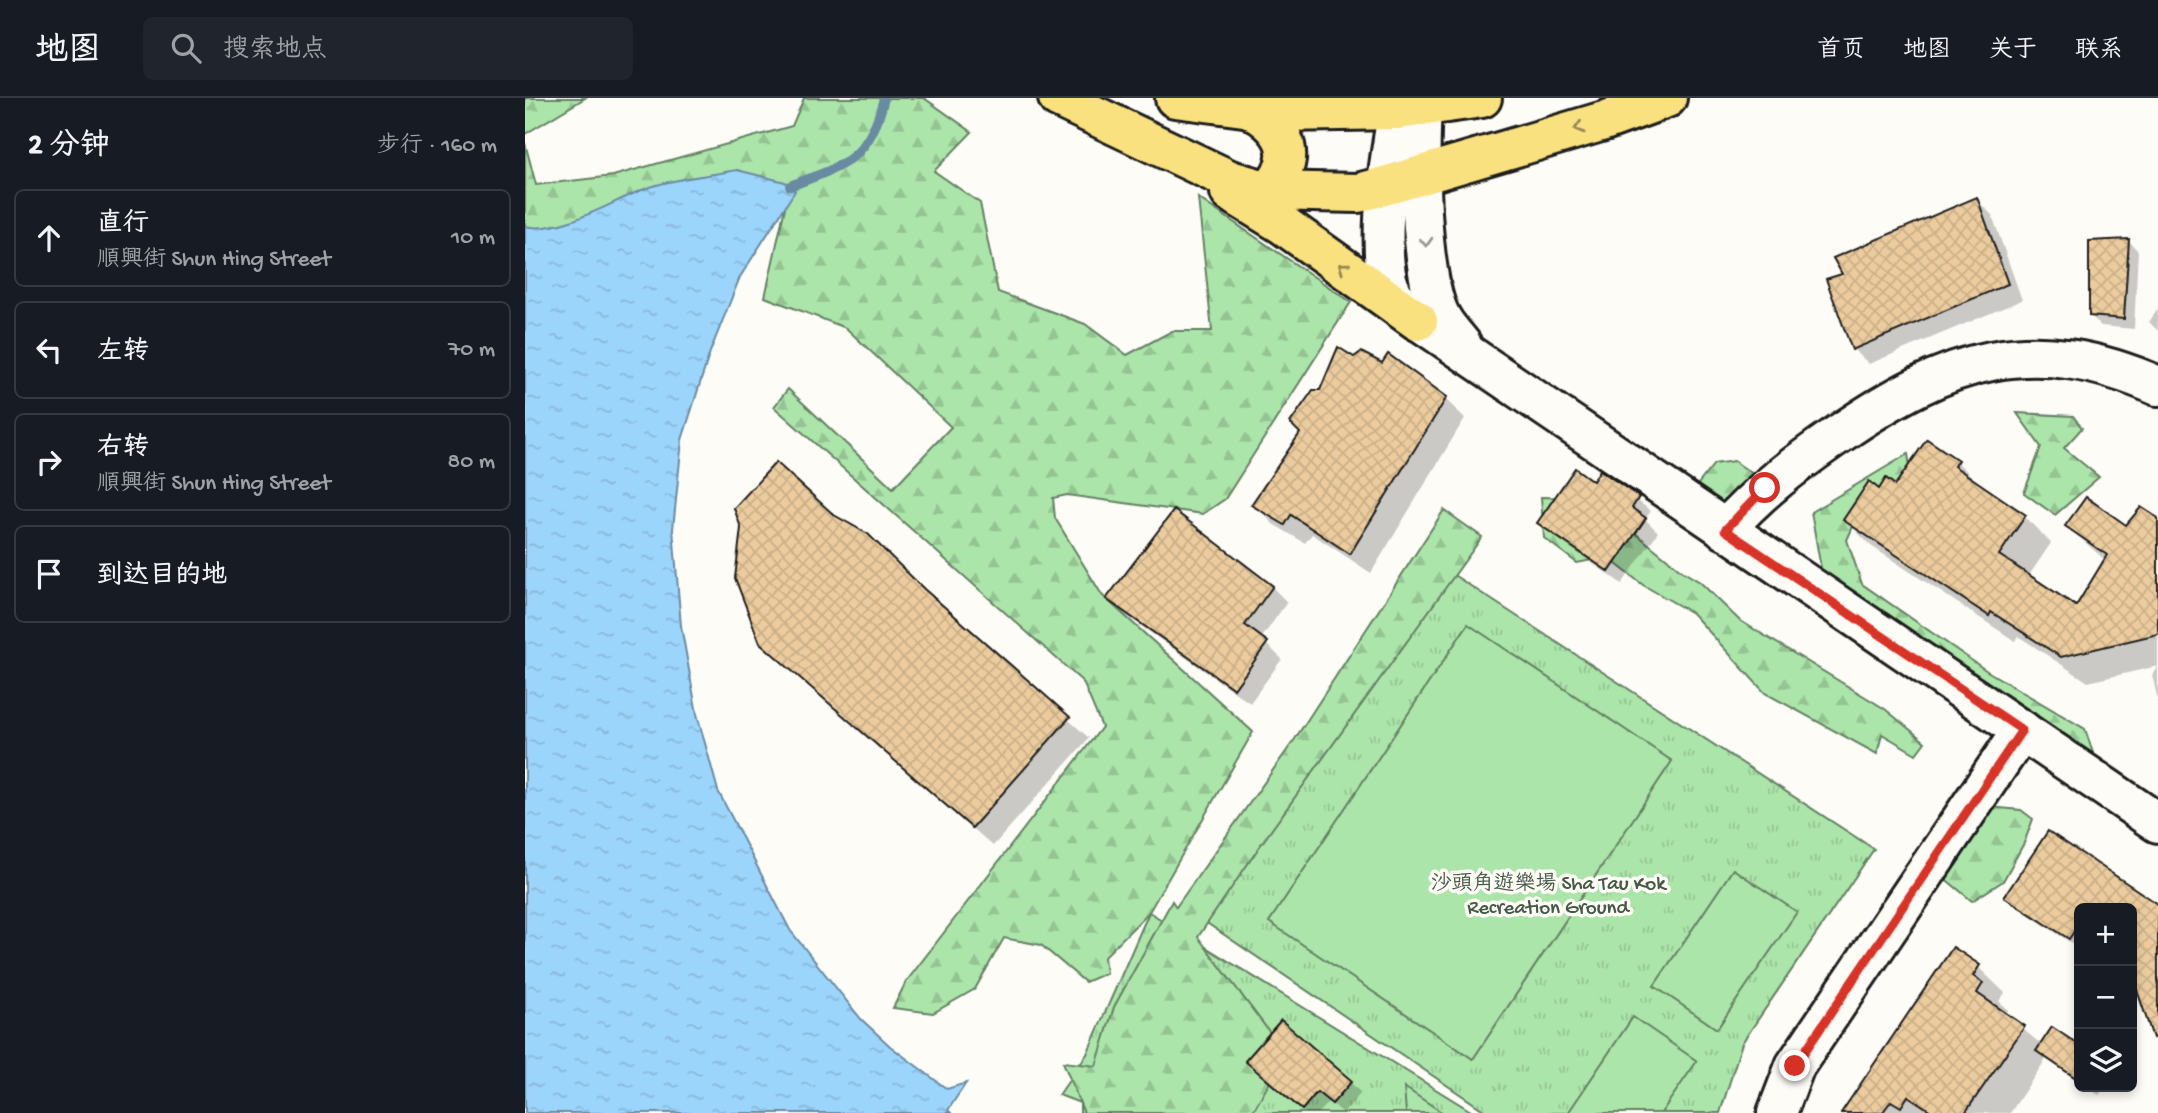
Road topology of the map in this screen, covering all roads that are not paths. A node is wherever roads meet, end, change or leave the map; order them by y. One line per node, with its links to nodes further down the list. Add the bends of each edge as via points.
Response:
1 (1058, 98): 7 (main road)
2 (1175, 98): 6 (main road)
3 (1482, 98): 5 (main road)
4 (1667, 98): 8 (main road, one-way to 8)
5 (1411, 104): 6 (main road); 8 (street)
6 (1253, 110): 9 (main road, via 1272,122 1284,139 1286,161 1281,178)
7 (1156, 147): 9 (main road, via 1230,180); 10 (main road, one-way to 7, via 1282,224)
8 (1405, 179): 9 (main road, via 1358,192); 10 (street, via 1385,253 1394,298); 11 (street, one-way to 11, via 1441,318)
9 (1268, 191)
10 (1418, 321): 11 (street)
11 (1474, 360): 13 (street)
12 (2158, 386): 13 (street, via 2101,364 2050,356 1963,367 1902,393 1847,428 1765,488)
13 (1725, 530): 14 (street)
14 (2022, 730): 15 (street); 16 (street, via 1795,1066)
15 (2158, 823)
16 (1777, 1113)

